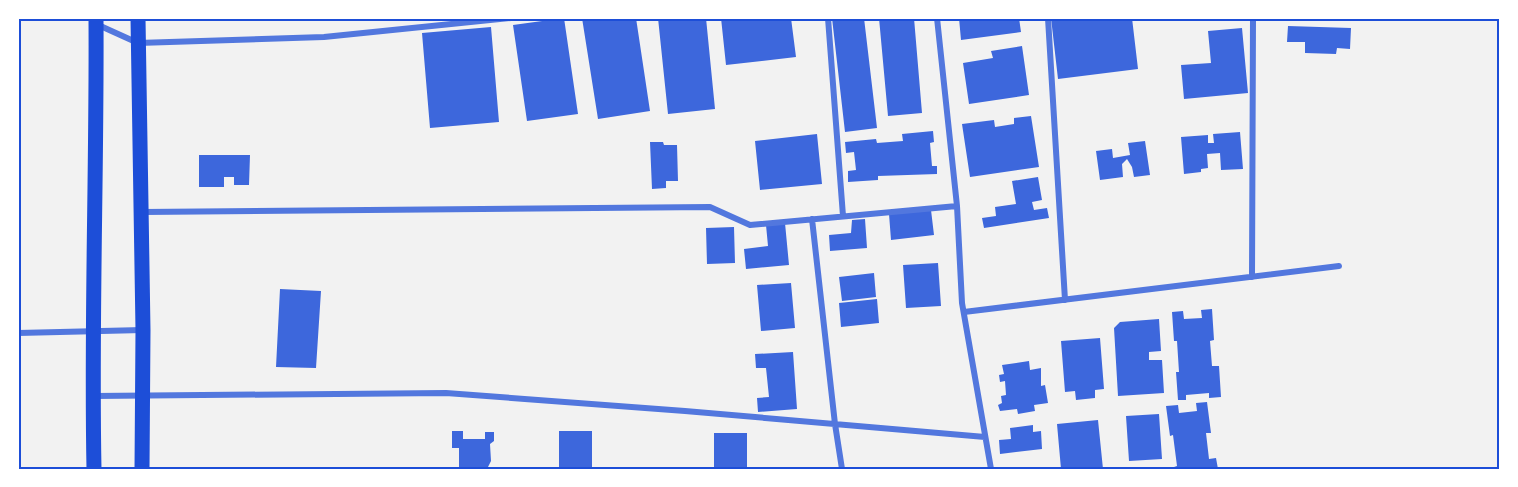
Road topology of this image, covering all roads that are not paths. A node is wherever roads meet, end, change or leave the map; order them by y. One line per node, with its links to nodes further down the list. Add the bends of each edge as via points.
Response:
1 (138, 18): 9 (main road)
2 (511, 18): 8 (street)
3 (828, 18): 12 (street)
4 (937, 18): 10 (street)
5 (1048, 18): 16 (street)
6 (1253, 18): 15 (street)
7 (96, 21): 9 (street); 19 (main road)
8 (461, 21): 9 (street, via 324,37)
9 (138, 43): 11 (main road)
10 (957, 206): 12 (street); 17 (street)
11 (142, 212): 13 (street, via 711,207 750,225); 18 (main road)
12 (843, 216): 13 (street)
13 (812, 219): 23 (street)
14 (1339, 266): 15 (street)
15 (1251, 277): 16 (street)
16 (1065, 300): 17 (street)
17 (964, 312): 24 (street)
18 (143, 330): 19 (street); 21 (main road)
19 (94, 332): 20 (street); 22 (main road)
20 (18, 333)
21 (144, 395): 22 (street); 23 (street, via 446,393); 26 (main road)
22 (93, 396): 25 (main road)
23 (835, 424): 24 (street); 27 (street)
24 (986, 437): 28 (street)
25 (94, 469)
26 (142, 469)
27 (842, 469)
28 (991, 469)

